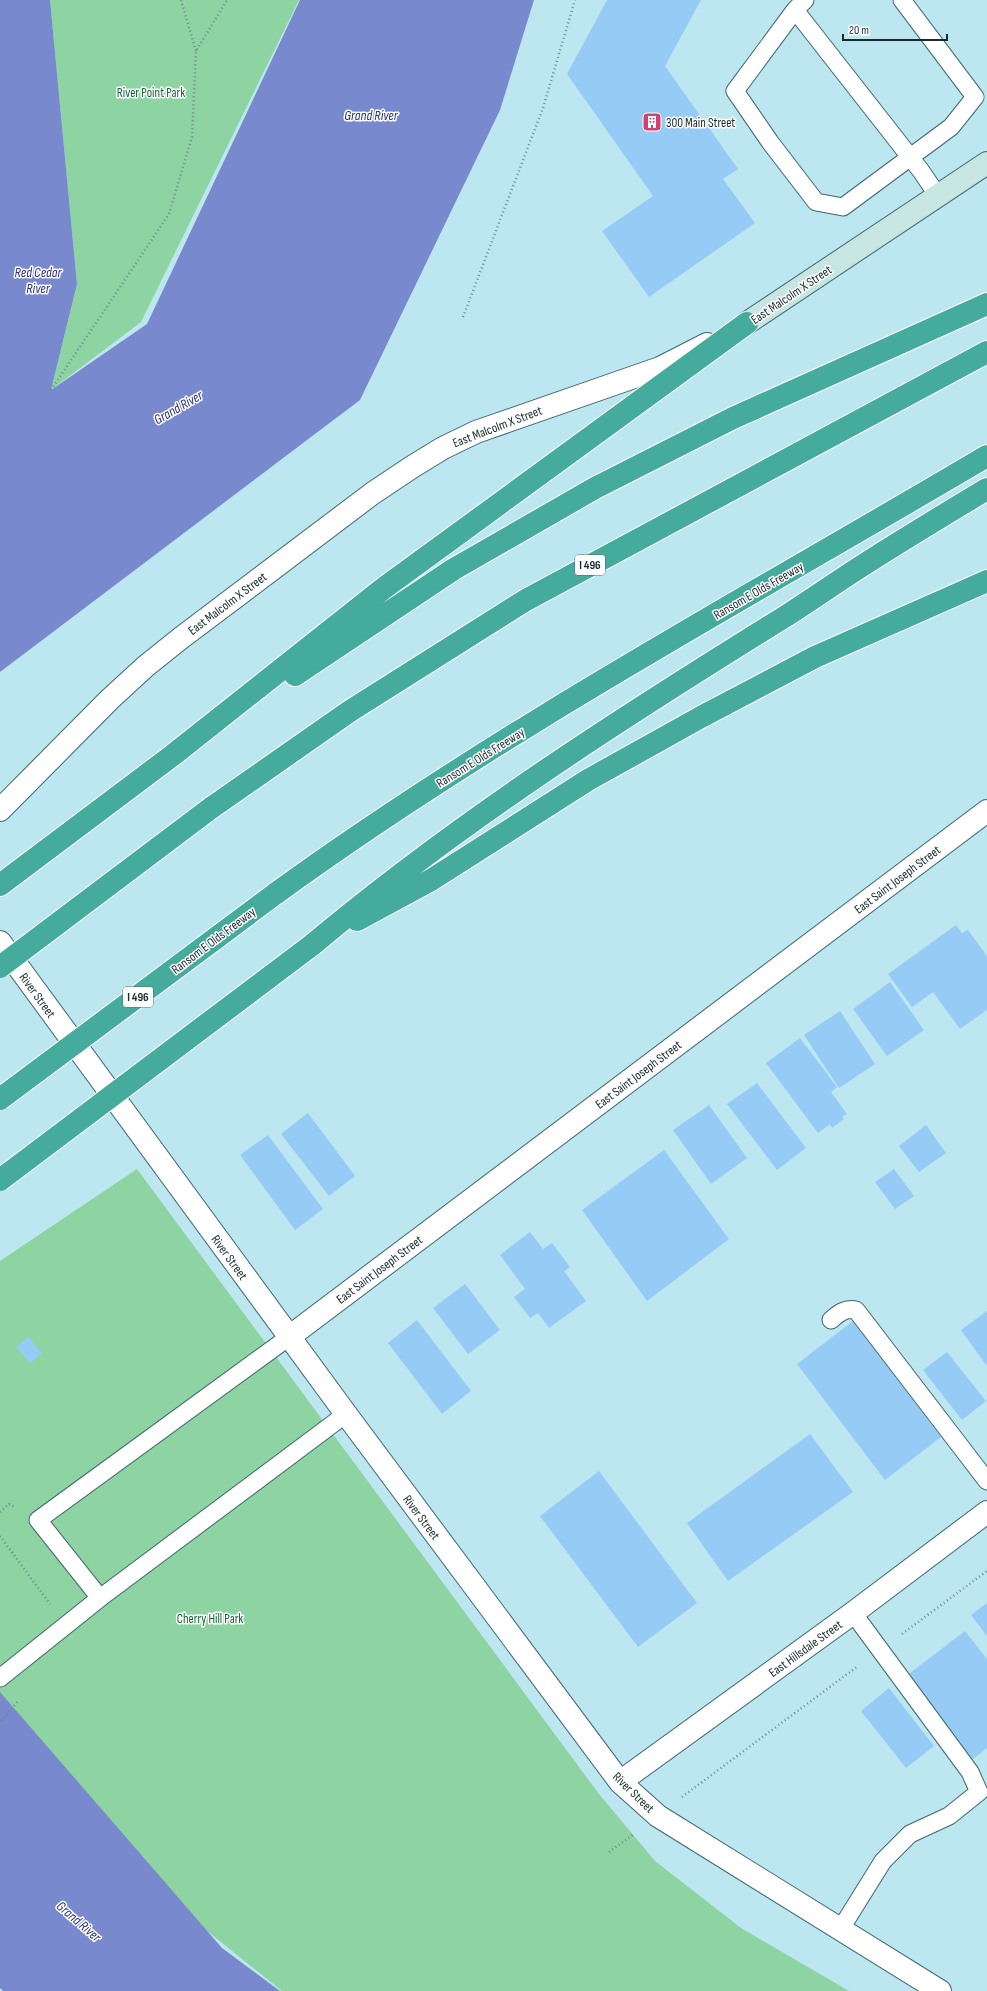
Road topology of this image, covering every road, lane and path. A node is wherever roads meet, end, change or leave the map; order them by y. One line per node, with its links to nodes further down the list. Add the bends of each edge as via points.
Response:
1 (182, 0): 6 (path)
2 (227, 0): 6 (path)
3 (575, 0): 11 (path, via 543,108)
4 (902, 0): 7 (lane, via 975,97 951,127)
5 (800, 5): 7 (lane); 7 (lane, via 735,91 770,142 816,202 843,207)
6 (196, 51): 14 (path, via 192,137 169,214)
7 (910, 159): 9 (lane)
8 (987, 163): 9 (main road, East Malcolm X Street)
9 (938, 196): 12 (main road, East Malcolm X Street)
10 (987, 304): 18 (highway, via 733,418 588,491 454,569)
11 (463, 317)
12 (747, 323): 18 (highway, via 384,588); 19 (street, East Malcolm X Street, via 660,368 476,432 443,448 406,471 373,493 146,666)
13 (987, 352): 24 (highway, I 496, bridge, via 526,600 350,712 211,808)
14 (51, 390)
15 (987, 456): 25 (highway, Ransom E Olds Freeway / I 496, bridge, via 578,695 375,824 275,894)
16 (987, 489): 23 (highway, via 690,675 500,800 401,873)
17 (987, 581): 23 (highway, via 816,658 707,713 588,780 431,880)
18 (173, 755): 21 (highway)
19 (0, 810)
20 (987, 811): 28 (street, East Saint Joseph Street)
21 (0, 885)
22 (0, 942): 28 (street, River Street)
23 (312, 945): 26 (highway, bridge)
24 (0, 967)
25 (0, 1099)
26 (0, 1180)
27 (831, 1320): 30 (lane, via 849,1309 856,1310)
28 (289, 1337): 29 (street, River Street); 34 (lane, via 38,1520)
29 (346, 1414): 34 (lane); 39 (street, River Street)
30 (987, 1481)
31 (987, 1512): 36 (street, East Hillsdale Street)
32 (0, 1536): 35 (path)
33 (987, 1571): 37 (path)
34 (100, 1598): 38 (lane)
35 (53, 1609)
36 (853, 1613): 37 (lane); 39 (street, East Hillsdale Street)
37 (880, 1650): 40 (path); 42 (lane, via 970,1772 979,1792 949,1816 910,1834 888,1855)
38 (0, 1678)
39 (620, 1782): 40 (street, River Street)
40 (658, 1816): 41 (path); 42 (street, River Street)
41 (608, 1852)
42 (840, 1930): 43 (street, River Street)
43 (940, 1991)

